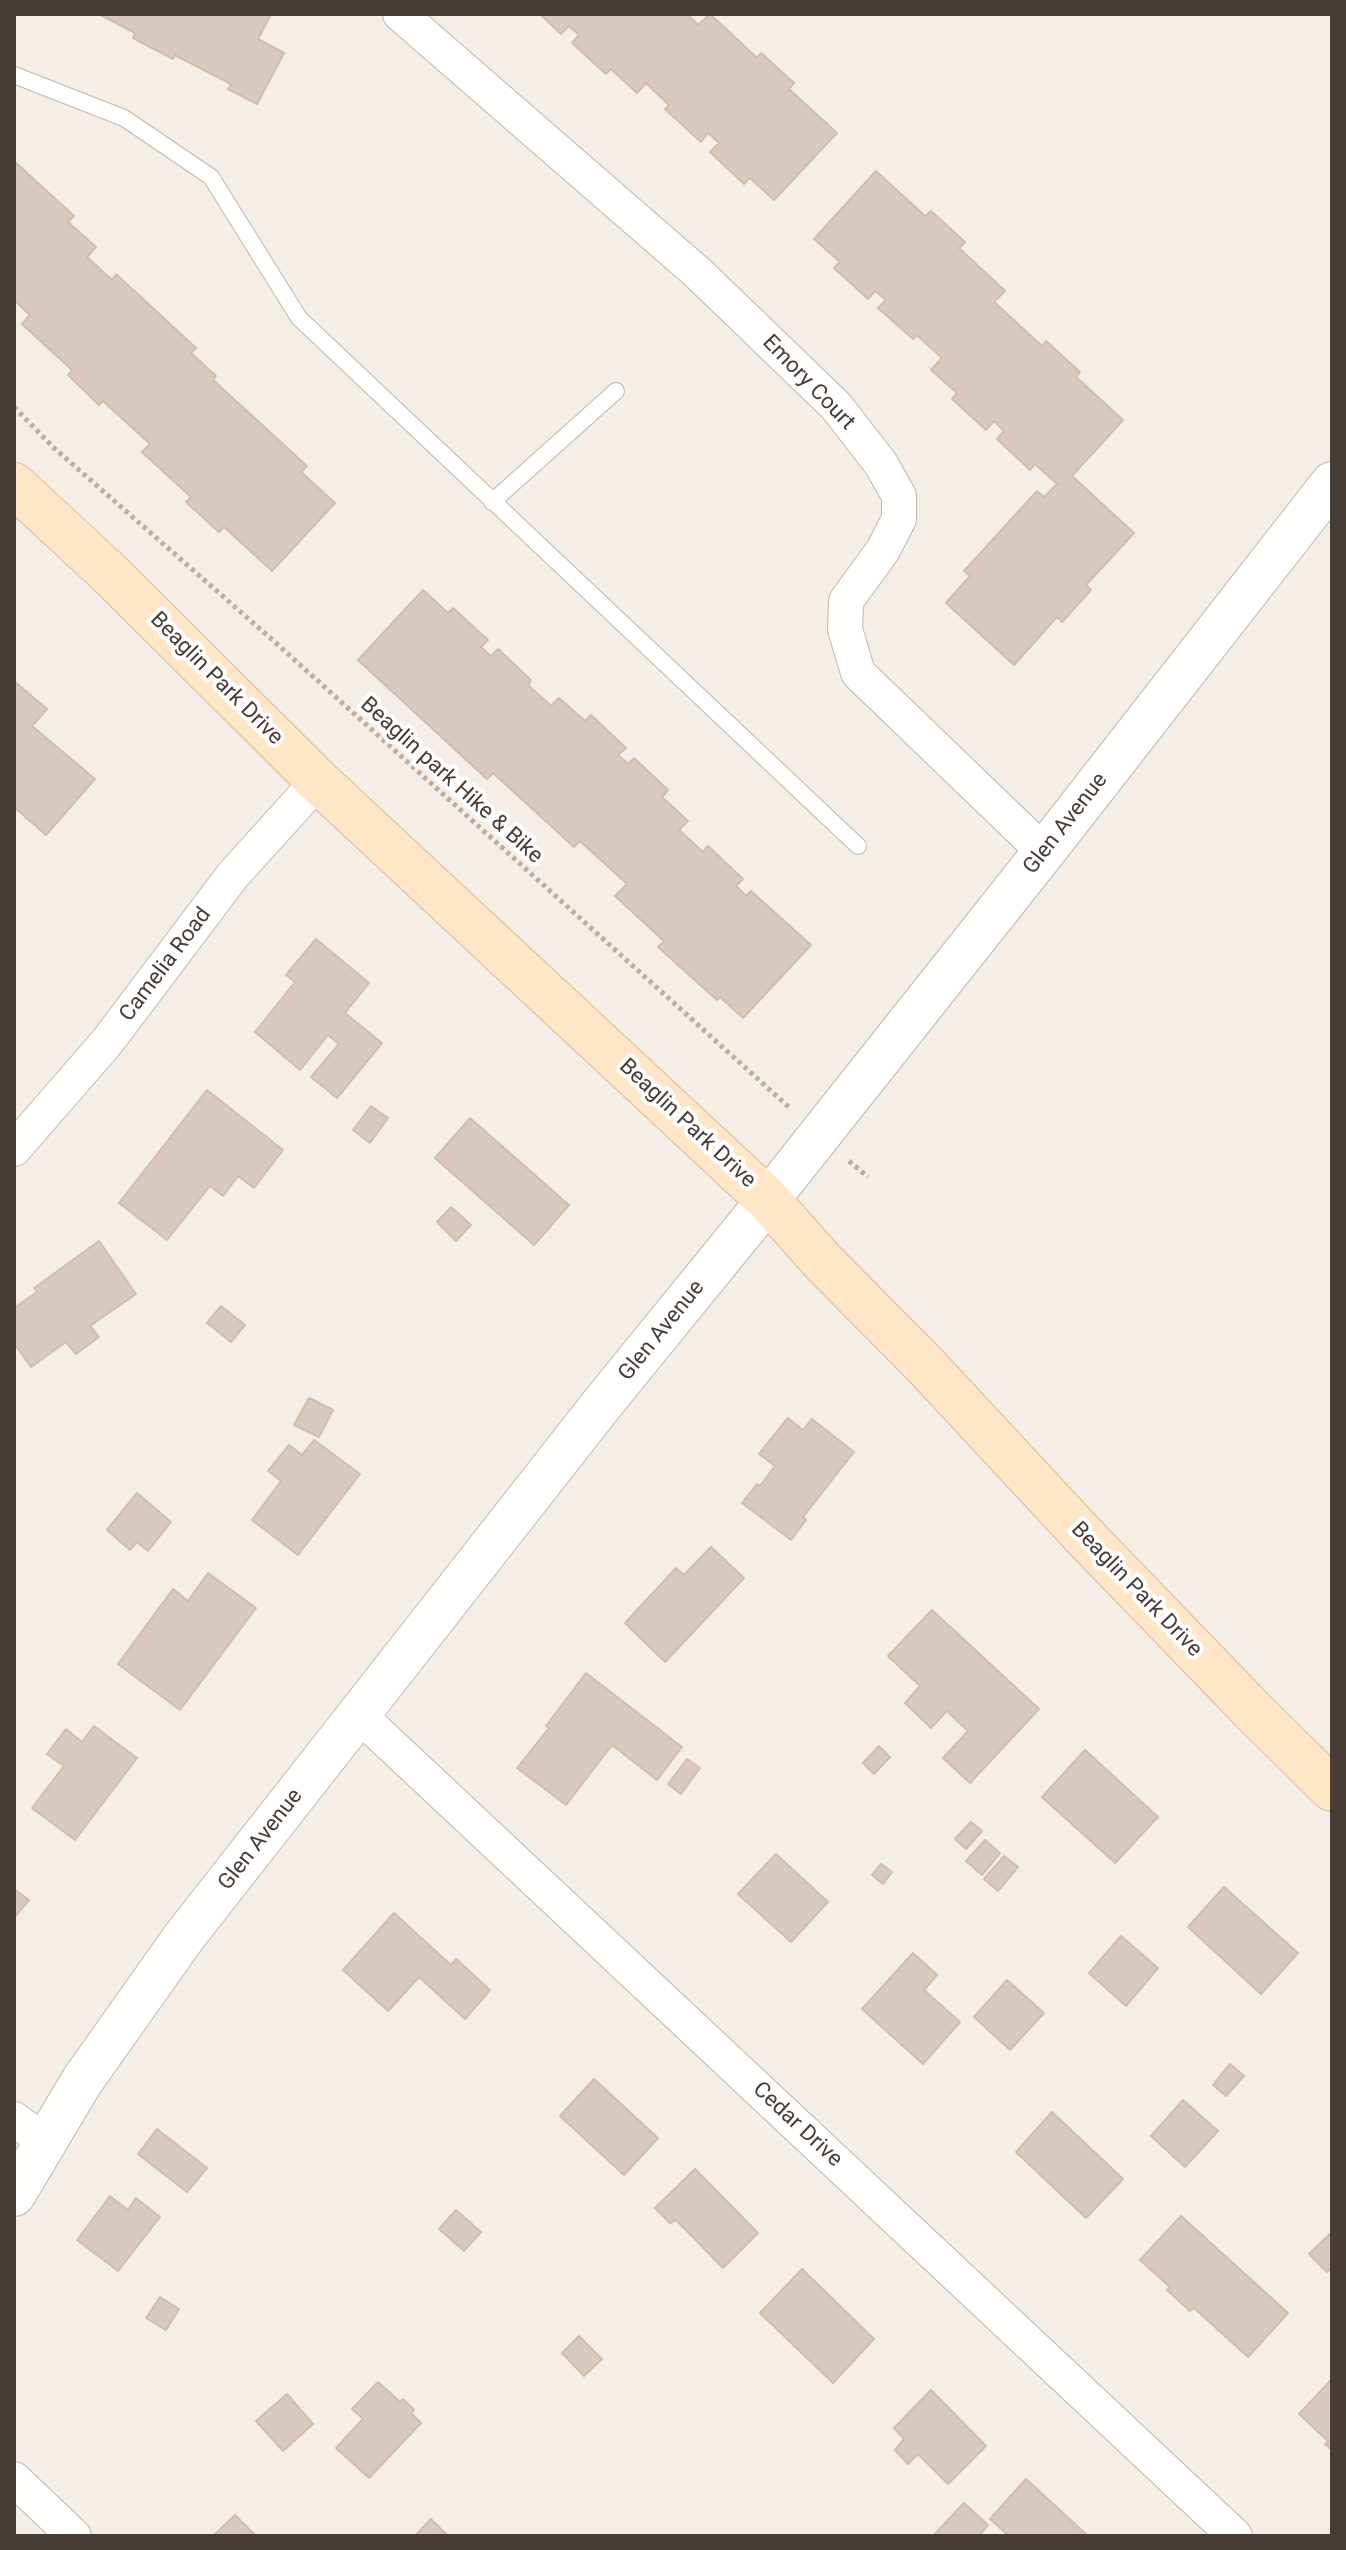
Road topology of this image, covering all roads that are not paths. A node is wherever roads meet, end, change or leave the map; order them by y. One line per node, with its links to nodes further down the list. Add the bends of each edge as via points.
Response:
1 (400, 14): 9 (street, Emory Court, via 698,273 836,406 881,464 899,496 899,519 846,601 845,629 858,673)
2 (14, 75): 6 (lane, via 124,118 211,177 299,318)
3 (616, 391): 6 (lane)
4 (14, 485): 7 (main road, Beaglin Park Drive)
5 (1331, 488): 9 (street, Glen Avenue)
6 (492, 502): 8 (lane)
7 (318, 781): 10 (street, Camelia Road, via 233,875 107,1042); 11 (main road, Beaglin Park Drive)
8 (858, 846)
9 (1044, 852): 11 (street, Glen Avenue)
10 (14, 1149)
11 (768, 1200): 12 (street, Glen Avenue); 13 (main road, Beaglin Park Drive, via 1083,1535)
12 (359, 1715): 14 (street, Glen Avenue, via 184,1937 82,2081); 18 (street, Cedar Drive)
13 (1332, 1789)
14 (29, 2131): 15 (street, Glen Avenue)
15 (14, 2195)
16 (14, 2479): 17 (street)
17 (74, 2536)
18 (1235, 2536)

